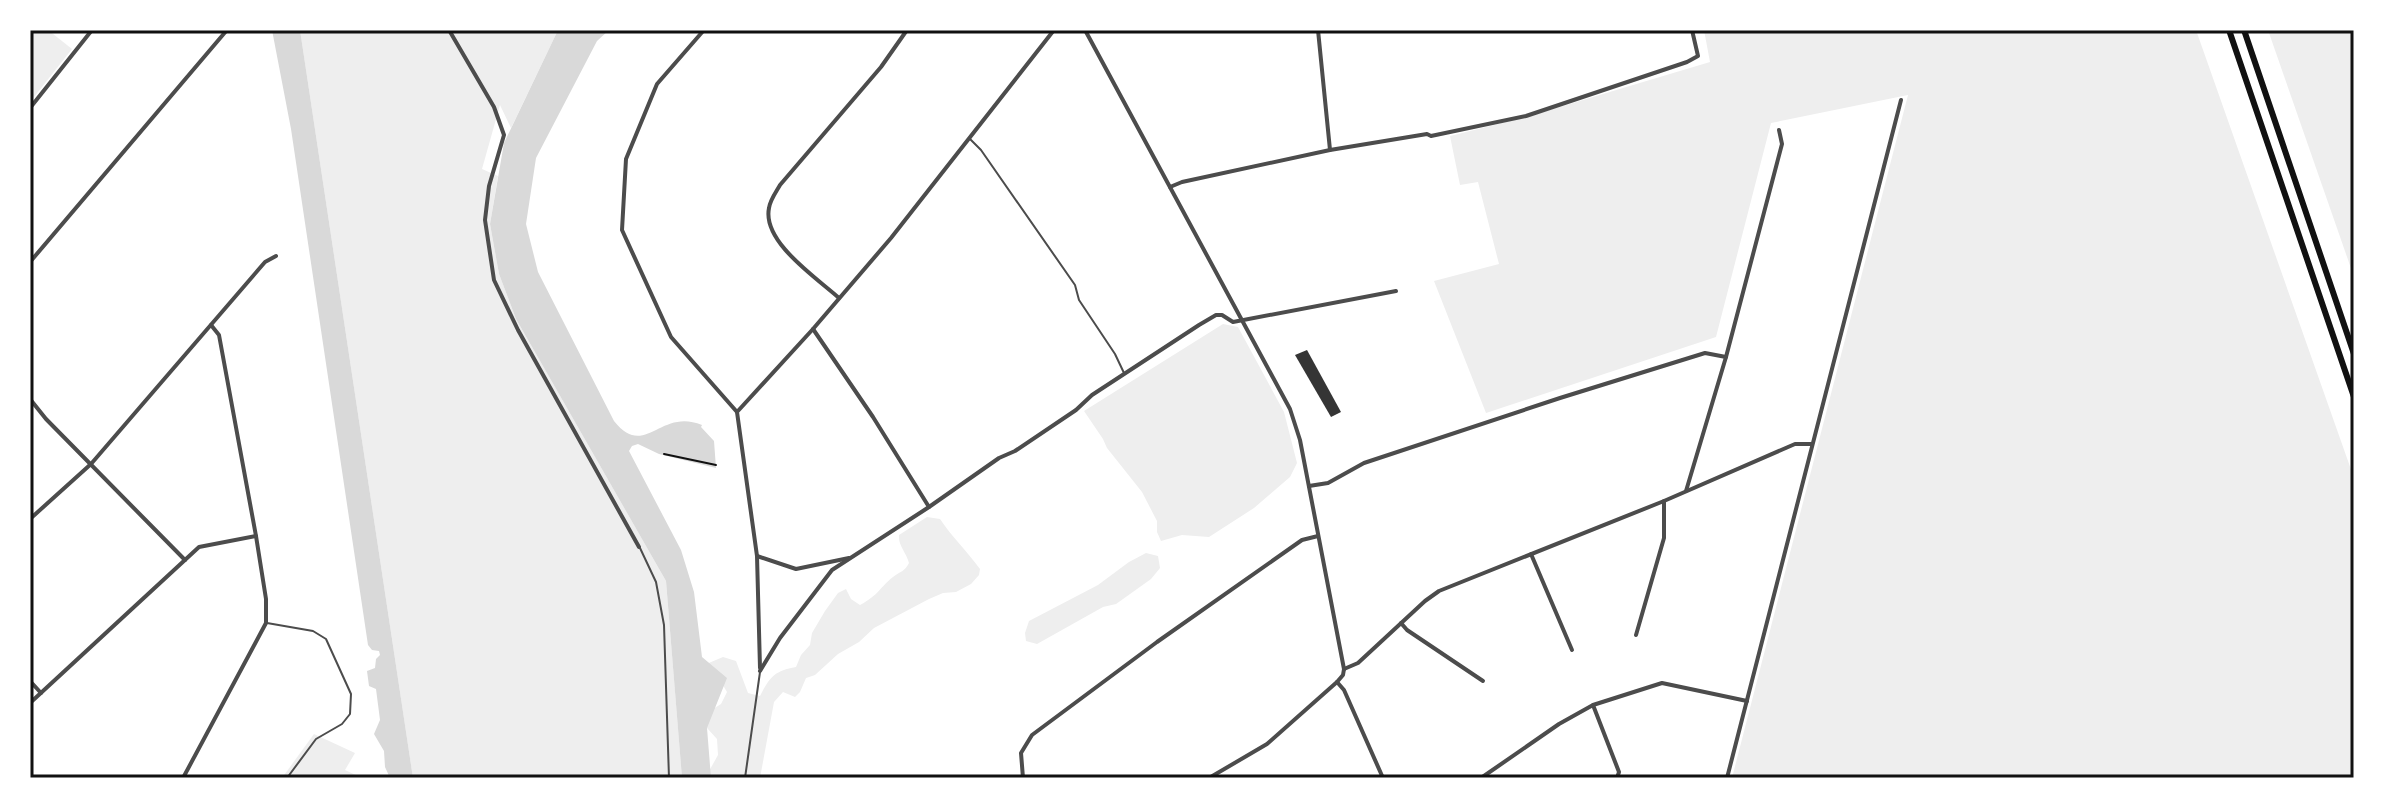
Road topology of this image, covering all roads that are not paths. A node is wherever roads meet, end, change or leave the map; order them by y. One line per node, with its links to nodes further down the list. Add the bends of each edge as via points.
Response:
1 (92, 30): 13 (street)
2 (227, 30): 19 (street)
3 (449, 30): 40 (street, via 494,107 504,135 485,220 494,280)
4 (704, 30): 30 (street, via 657,84 626,159 622,230 671,337)
5 (907, 30): 21 (street, via 780,185 769,206 769,224 777,239)
6 (1054, 30): 15 (street)
7 (1085, 30): 17 (street)
8 (1318, 30): 16 (street)
9 (1692, 30): 16 (street, via 1698,56 1674,67 1526,116)
10 (2229, 30): 28 (highway)
11 (2244, 30): 25 (highway)
12 (1901, 100): 31 (street)
13 (30, 108)
14 (1779, 130): 26 (street, via 1782,144)
15 (970, 139): 21 (street); 27 (lane, via 1075,285)
16 (1330, 150): 17 (street)
17 (1170, 187): 22 (street)
18 (276, 256): 23 (street)
19 (30, 262)
20 (1396, 291): 22 (street)
21 (839, 298): 24 (street)
22 (1243, 320): 27 (street, via 1216,315); 33 (street, via 1290,409)
23 (211, 325): 32 (street); 38 (street, via 219,335)
24 (813, 329): 30 (street); 36 (street)
25 (2354, 354)
26 (1726, 357): 33 (street, via 1705,353 1364,463 1328,483); 34 (street)
27 (1125, 374): 36 (street)
28 (2354, 397)
29 (30, 399): 32 (street)
30 (737, 412): 42 (street)
31 (1812, 444): 34 (street, via 1795,444); 55 (street)
32 (91, 464): 37 (street); 44 (street)
33 (1309, 486): 39 (street)
34 (1686, 491): 35 (street)
35 (1664, 501): 41 (street); 47 (street, via 1664,538)
36 (929, 507): 43 (street)
37 (30, 519)
38 (256, 536): 44 (street, via 199,547); 45 (street)
39 (1318, 536): 49 (street); 62 (street, via 1302,540 1032,735 1021,753)
40 (639, 547): 60 (lane, via 656,582 664,625)
41 (1531, 554): 46 (street, via 1439,591); 48 (street)
42 (757, 556): 43 (street, via 796,569); 50 (street)
43 (851, 558): 50 (street, via 823,579)
44 (185, 560): 54 (street)
45 (266, 623): 58 (street); 59 (lane, via 313,631 326,639 351,694 350,714 316,739)
46 (1401, 623): 49 (street, via 1358,663); 52 (street)
47 (1636, 635)
48 (1572, 650)
49 (1344, 669): 53 (street)
50 (760, 671): 61 (lane)
51 (30, 681): 54 (street)
52 (1483, 681)
53 (1337, 682): 63 (street, via 1267,744); 64 (street)
54 (41, 693): 56 (street)
55 (1748, 701): 57 (street, via 1662,683); 67 (street)
56 (30, 703)
57 (1593, 705): 65 (street); 66 (street)
58 (183, 778)
59 (287, 778)
60 (669, 778)
61 (745, 778)
62 (1023, 778)
63 (1209, 778)
64 (1383, 778)
65 (1481, 778)
66 (1617, 778)
67 (1727, 778)

